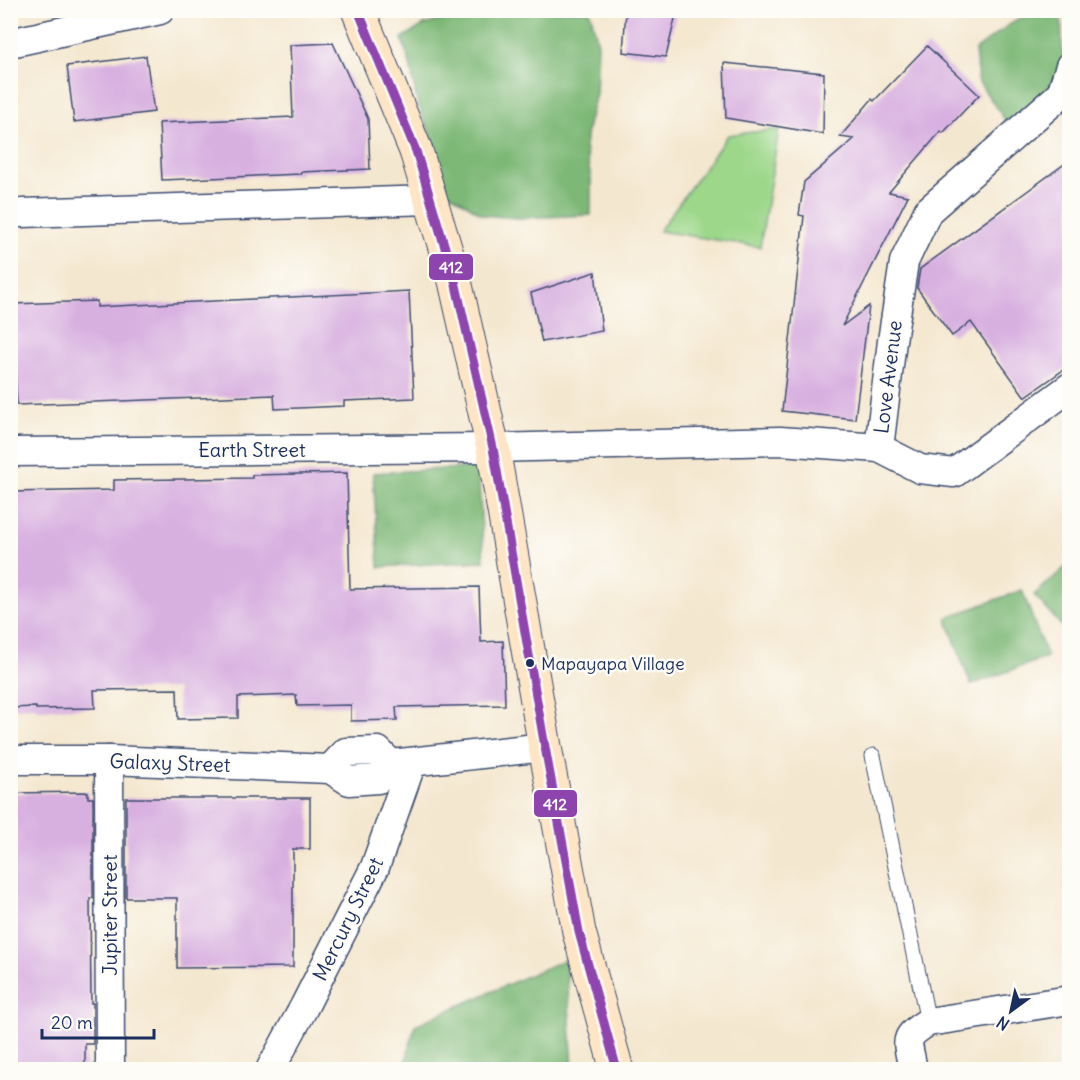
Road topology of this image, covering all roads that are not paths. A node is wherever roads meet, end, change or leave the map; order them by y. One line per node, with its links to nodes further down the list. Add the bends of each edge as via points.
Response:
1 (160, 10): 3 (street)
2 (358, 10): 6 (main road, via 416,151)
3 (10, 43)
4 (1070, 66): 5 (street, Love Avenue)
5 (1065, 99): 10 (street, Love Avenue, via 928,211 904,262)
6 (430, 200): 7 (street); 9 (main road, via 455,281)
7 (22, 213)
8 (1070, 387): 10 (street, via 954,473 920,469)
9 (493, 448): 10 (street, Love Avenue, via 780,441); 11 (street, Earth Street); 12 (main road)
10 (879, 448)
11 (10, 452)
12 (545, 747): 16 (street, Galaxy Street); 21 (main road, via 579,932)
13 (873, 756): 18 (lane)
14 (10, 760): 15 (street, Galaxy Street)
15 (109, 760): 16 (street, Galaxy Street, via 330,769 349,781 378,779); 19 (street, Jupiter Street)
16 (401, 763): 20 (street, Mercury Street, via 375,867)
17 (1070, 1000): 18 (street)
18 (928, 1022): 22 (street, via 908,1039)
19 (110, 1070)
20 (270, 1070)
21 (617, 1070)
22 (913, 1070)

